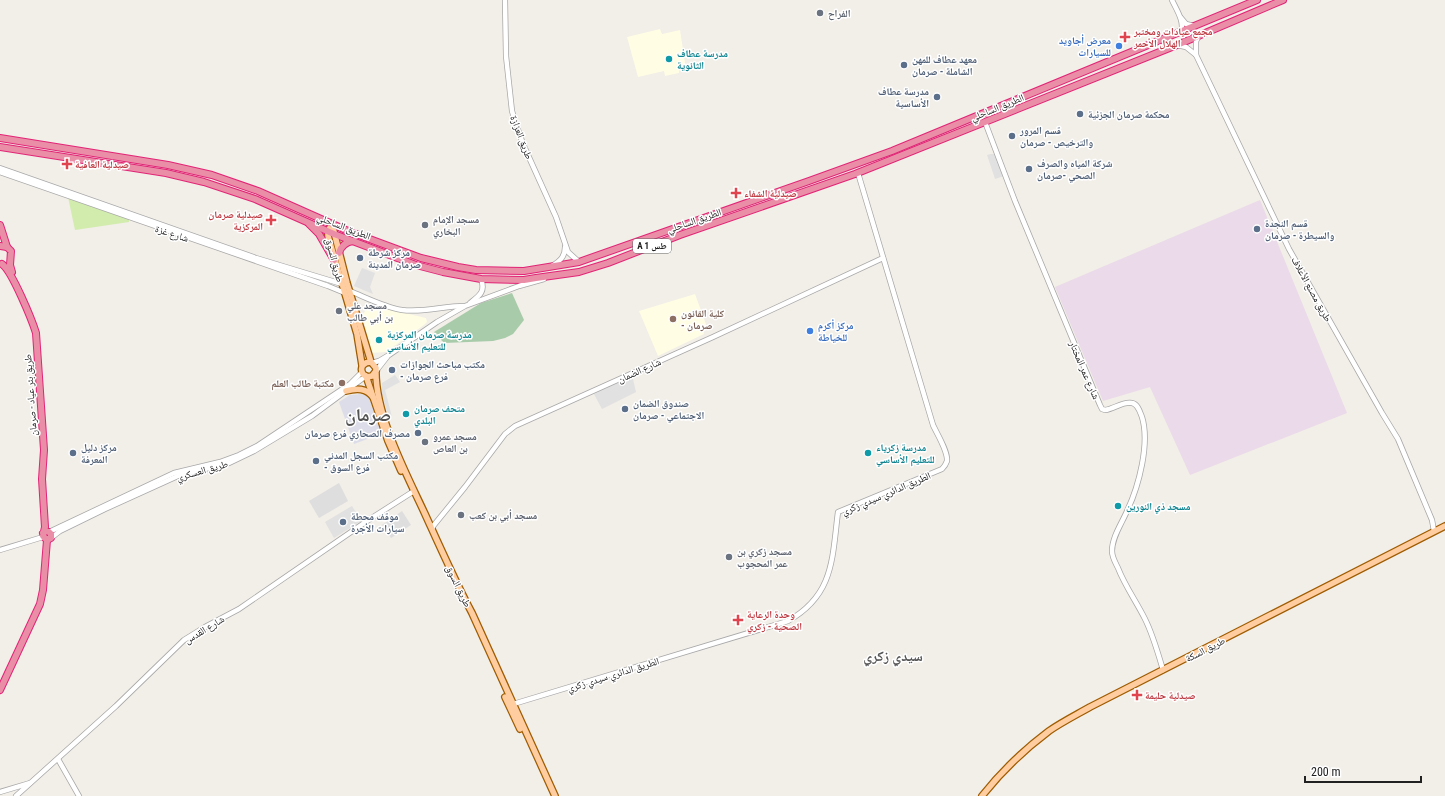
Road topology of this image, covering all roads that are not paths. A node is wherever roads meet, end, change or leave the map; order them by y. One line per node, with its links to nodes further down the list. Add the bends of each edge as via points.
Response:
1 (505, 0): 26 (street, طريق العزازة, via 506,56 515,121 556,217)
2 (1172, 0): 5 (street)
3 (1257, 0): 6 (highway, الطريق الساحلي / A 1 طس)
4 (1283, 0): 8 (highway, الطريق الساحلي / A 1 طس)
5 (1178, 15): 6 (street, via 1186,24); 7 (street, via 1182,25)
6 (1194, 26): 7 (highway, الطريق الساحلي / A 1 طس)
7 (1181, 32): 18 (highway, الطريق الساحلي / A 1 طس, via 892,151)
8 (1202, 34): 9 (highway, الطريق الساحلي / A 1 طس); 10 (street, via 1196,41)
9 (1177, 45): 10 (street, via 1186,47); 11 (highway, الطريق الساحلي / A 1 طس)
10 (1196, 55): 51 (street, طريق مصنع الأعلاف, via 1289,249 1398,439)
11 (985, 122): 16 (highway, الطريق الساحلي / A 1 طس); 57 (street, شارع عمر المختار, via 1102,409 1127,403 1135,404 1144,422 1146,441 1136,486 1112,551 1124,582 1150,631)
12 (0, 138): 17 (highway, الطريق الساحلي / A 1 طس, via 168,165 218,177)
13 (0, 147): 19 (highway, الطريق الساحلي / A 1 طس, via 174,175)
14 (0, 168): 38 (street, شارع غزة, via 256,258)
15 (0, 172): 39 (street, شارع غزة)
16 (858, 173): 20 (highway, الطريق الساحلي / A 1 طس); 30 (street, الطريق الدائري سيدي زكري)
17 (258, 191): 19 (highway); 22 (highway, الطريق الساحلي / A 1 طس)
18 (762, 198): 20 (highway); 33 (highway, الطريق الساحلي / A 1 طس)
19 (255, 199): 21 (highway, الطريق الساحلي / A 1 طس)
20 (765, 206): 36 (highway, الطريق الساحلي / A 1 طس, via 608,263 579,272)
21 (308, 223): 24 (highway, الطريق الساحلي / A 1 طس); 32 (highway, via 319,234)
22 (332, 224): 24 (main road, طريق السوق); 35 (highway, الطريق الساحلي / A 1 طس, via 413,255 458,267 508,272)
23 (0, 225): 28 (highway)
24 (331, 233): 25 (highway, الطريق الساحلي / A 1 طس); 29 (main road, طريق السوق); 32 (main road, طريق السوق)
25 (354, 241): 29 (highway, via 346,243); 37 (highway, الطريق الساحلي / A 1 طس, via 416,265)
26 (564, 243): 33 (street, طريق العزازة, via 569,254); 35 (street, via 564,256)
27 (0, 246): 28 (highway)
28 (7, 247): 31 (highway, طريق بئر عياد - صرمان, via 11,253)
29 (339, 253): 38 (main road, طريق السوق)
30 (883, 258): 50 (street, شارع الضمان, via 515,426 505,434); 59 (street, الطريق الدائري سيدي زكري, via 933,425 946,454 947,462 942,469 838,512 830,571 824,585 807,608 788,621)
31 (10, 259): 34 (highway, via 7,263); 55 (highway, طريق بئر عياد - صرمان, via 39,337 47,445)
32 (334, 260): 38 (main road, طريق السوق)
33 (579, 262): 35 (highway, الطريق الساحلي / A 1 طس)
34 (1, 263): 55 (highway, طريق بئر عياد - صرمان, via 9,271 32,321 36,338)
35 (551, 267)
36 (551, 276): 37 (highway, الطريق الساحلي / A 1 طس, via 524,280); 40 (street)
37 (480, 279): 40 (street, via 481,294)
38 (344, 283): 39 (main road, طريق السوق)
39 (347, 292): 40 (street, شارع غزة, via 404,310); 42 (main road, طريق السوق); 43 (main road, طريق السوق)
40 (466, 305): 41 (street)
41 (389, 355): 42 (street); 44 (street)
42 (372, 362): 43 (main road); 44 (main road)
43 (362, 365): 45 (main road)
44 (376, 372): 45 (main road, via 372,376); 48 (main road, طريق السوق, via 376,384 387,427)
45 (364, 374): 46 (street, طريق العسكري); 47 (main road, طريق السوق); 55 (street, طريق العسكري, via 251,449 220,462 174,473)
46 (346, 391): 47 (main road, via 366,391); 55 (street, طريق العسكري, via 312,416 254,451 229,463 180,475)
47 (374, 398): 48 (main road, طريق السوق, via 388,441)
48 (413, 492): 49 (main road, طريق السوق); 59 (main road, طريق السوق); 60 (street, شارع القدس, via 360,525 239,609 184,640)
49 (427, 518): 50 (street); 53 (main road, طريق السوق)
50 (438, 520): 53 (street, شارع الضمان)
51 (1432, 520): 52 (street, طريق مصنع الأعلاف); 54 (street, طريق مصنع الأعلاف)
52 (1443, 527): 54 (main road, طريق السكة)
53 (432, 529): 59 (main road, طريق السوق)
54 (1434, 531): 57 (main road, طريق السكة)
55 (47, 536): 56 (street); 58 (highway, طريق بئر عياد - صرمان, via 44,585 40,604)
56 (0, 550)
57 (1163, 670): 67 (main road, طريق السكة, via 1090,707 1050,731 1000,776)
58 (0, 690)
59 (511, 704): 65 (main road, طريق السوق); 66 (main road, طريق السوق)
60 (58, 758): 61 (street, شارع القدس); 64 (street)
61 (32, 782): 62 (street); 63 (street, شارع القدس)
62 (0, 792)
63 (16, 796)
64 (79, 796)
65 (551, 796)
66 (555, 796)
67 (982, 796)

